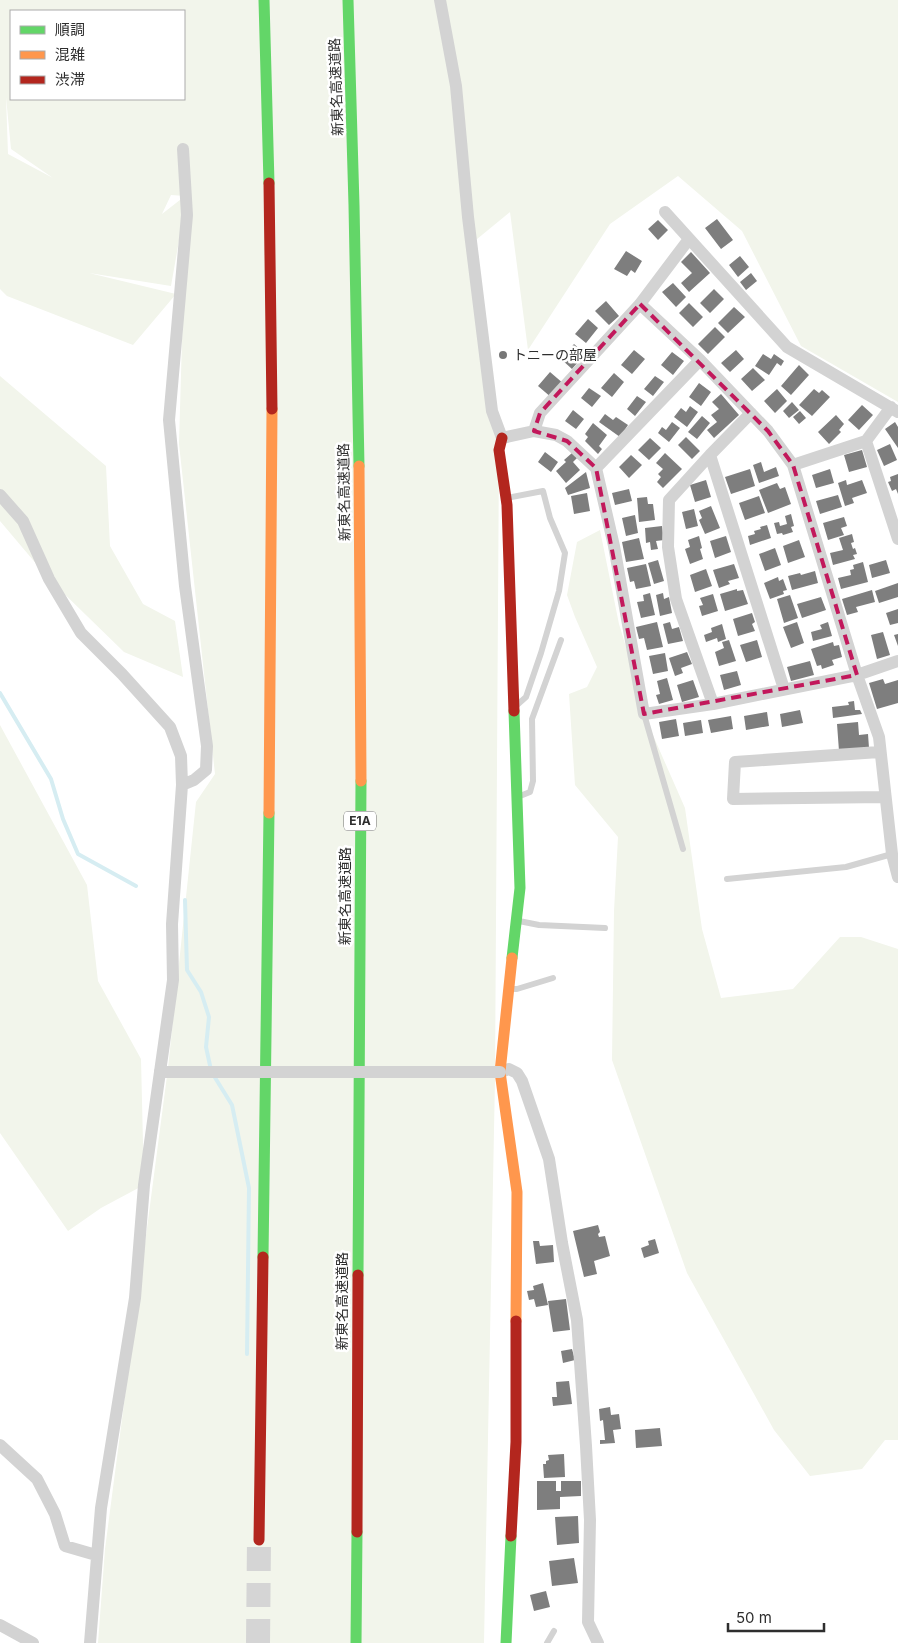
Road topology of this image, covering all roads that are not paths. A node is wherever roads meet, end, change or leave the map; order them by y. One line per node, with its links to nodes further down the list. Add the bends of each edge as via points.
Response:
1 (264, 0): 42 (main road, via 273,370)
2 (348, 0): 48 (main road, 新東名高速道路 / E1A, via 358,361 361,736)
3 (440, 0): 12 (street, via 456,86 492,411)
4 (183, 149): 28 (street, via 187,215 170,420 185,586 207,746 206,770)
5 (665, 212): 6 (street)
6 (689, 239): 7 (street); 9 (street, via 788,347)
7 (640, 304): 8 (street); 11 (street, via 540,414)
8 (700, 360): 10 (street); 16 (street)
9 (894, 410): 13 (street)
10 (751, 413): 14 (street); 15 (street)
11 (534, 431): 12 (street); 16 (street, via 556,434)
12 (502, 438): 18 (main road, via 499,450)
13 (866, 440): 15 (street); 19 (street)
14 (710, 455): 23 (street); 24 (street, via 669,500 668,547 676,599)
15 (792, 465): 22 (street)
16 (596, 468): 26 (street, via 614,546)
17 (0, 495): 28 (street, via 23,521 49,579 81,633 170,727 181,756)
18 (505, 498): 25 (main road); 25 (lane, via 543,491 565,553 559,591 526,697)
19 (898, 539)
20 (561, 640): 29 (lane, via 532,719 532,787 530,792)
21 (898, 661): 22 (street)
22 (857, 674): 23 (street); 27 (street, via 878,737)
23 (784, 689): 24 (street)
24 (713, 704): 26 (street)
25 (514, 707): 29 (main road)
26 (644, 714): 31 (lane)
27 (879, 752): 30 (street); 30 (street, via 735,762 733,799)
28 (182, 785): 39 (street, via 172,924 173,980)
29 (517, 797): 35 (main road, via 520,888)
30 (885, 797): 32 (street)
31 (682, 849)
32 (892, 854): 33 (street); 34 (lane, via 846,867)
33 (898, 877)
34 (727, 878)
35 (516, 920): 36 (lane, via 539,925); 38 (main road)
36 (605, 928)
37 (553, 978): 38 (lane)
38 (509, 989): 40 (main road)
39 (160, 1072): 40 (street, bridge); 43 (street, via 144,1185 135,1298)
40 (500, 1072): 49 (main road, via 517,1192 516,1442); 51 (street, via 509,1069 522,1081 549,1159 577,1320 590,1520 588,1622)
41 (0, 1445): 43 (street, via 37,1479 55,1514 65,1546)
42 (259, 1540)
43 (96, 1555): 47 (street)
44 (2, 1630): 46 (street)
45 (554, 1631): 50 (lane)
46 (33, 1643)
47 (90, 1643)
48 (356, 1643)
49 (506, 1643)
50 (547, 1643)
51 (598, 1643)

